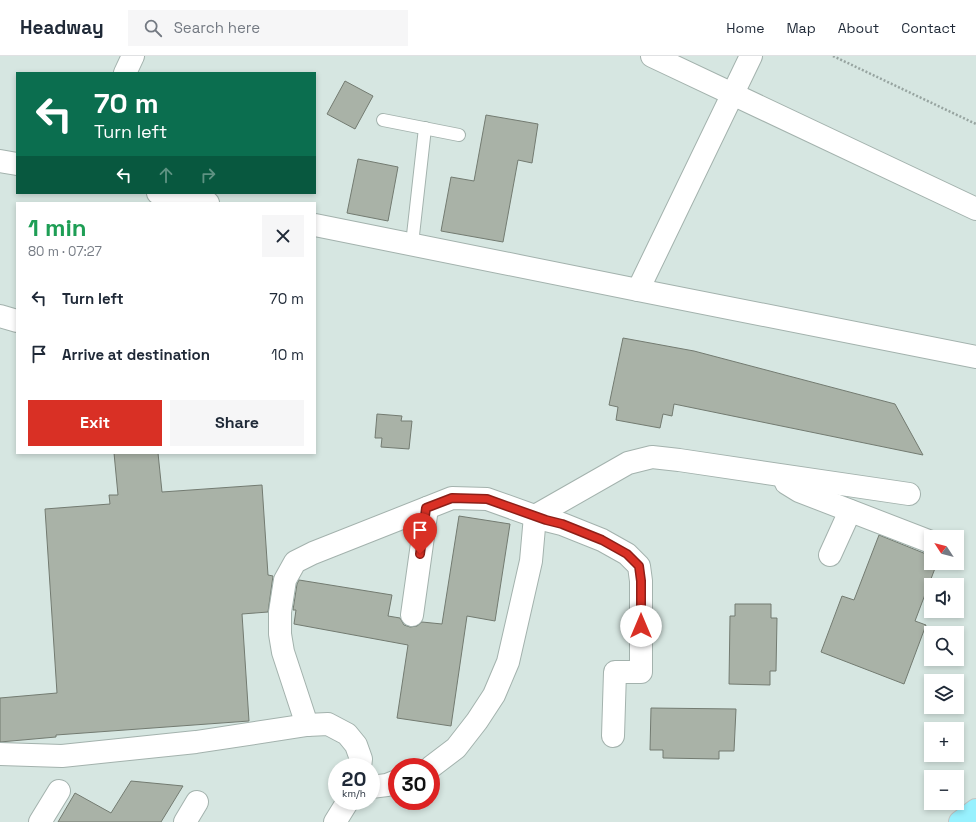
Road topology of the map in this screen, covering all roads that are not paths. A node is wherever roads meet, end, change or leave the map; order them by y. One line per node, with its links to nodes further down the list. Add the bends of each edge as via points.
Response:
1 (133, 56): 4 (street)
2 (652, 56): 5 (street)
3 (751, 56): 5 (street)
4 (125, 72)
5 (732, 94): 13 (street); 16 (street)
6 (384, 120): 7 (lane)
7 (426, 128): 8 (lane); 15 (lane)
8 (459, 135)
9 (0, 161): 10 (street)
10 (16, 164)
11 (163, 194): 12 (street)
12 (203, 202)
13 (976, 209)
14 (316, 225): 15 (street)
15 (412, 244): 16 (street)
16 (638, 290): 19 (street)
17 (0, 316): 18 (street)
18 (16, 321)
19 (976, 357)
20 (784, 475): 21 (street); 23 (street, via 786,483 799,491); 24 (street, via 652,457 628,463)
21 (910, 494)
22 (426, 508): 24 (street, via 452,498 487,499); 27 (street); 28 (street, via 295,562 285,580 280,612 280,634 283,652)
23 (850, 511): 25 (street); 26 (street)
24 (535, 516): 29 (street, via 602,540 627,554 639,566 641,672 615,672); 32 (street, via 531,561 508,662 494,695 477,721 456,748)
25 (924, 539)
26 (830, 555)
27 (412, 615)
28 (307, 725): 30 (street, via 196,742 62,756); 31 (street, via 328,724 347,734 356,745)
29 (613, 736)
30 (0, 754)
31 (361, 758)
32 (440, 760)
33 (59, 791): 37 (street)
34 (197, 802): 38 (street)
35 (342, 810): 39 (street)
36 (976, 810): 40 (main road)
37 (40, 822)
38 (186, 822)
39 (335, 822)
40 (960, 822)

